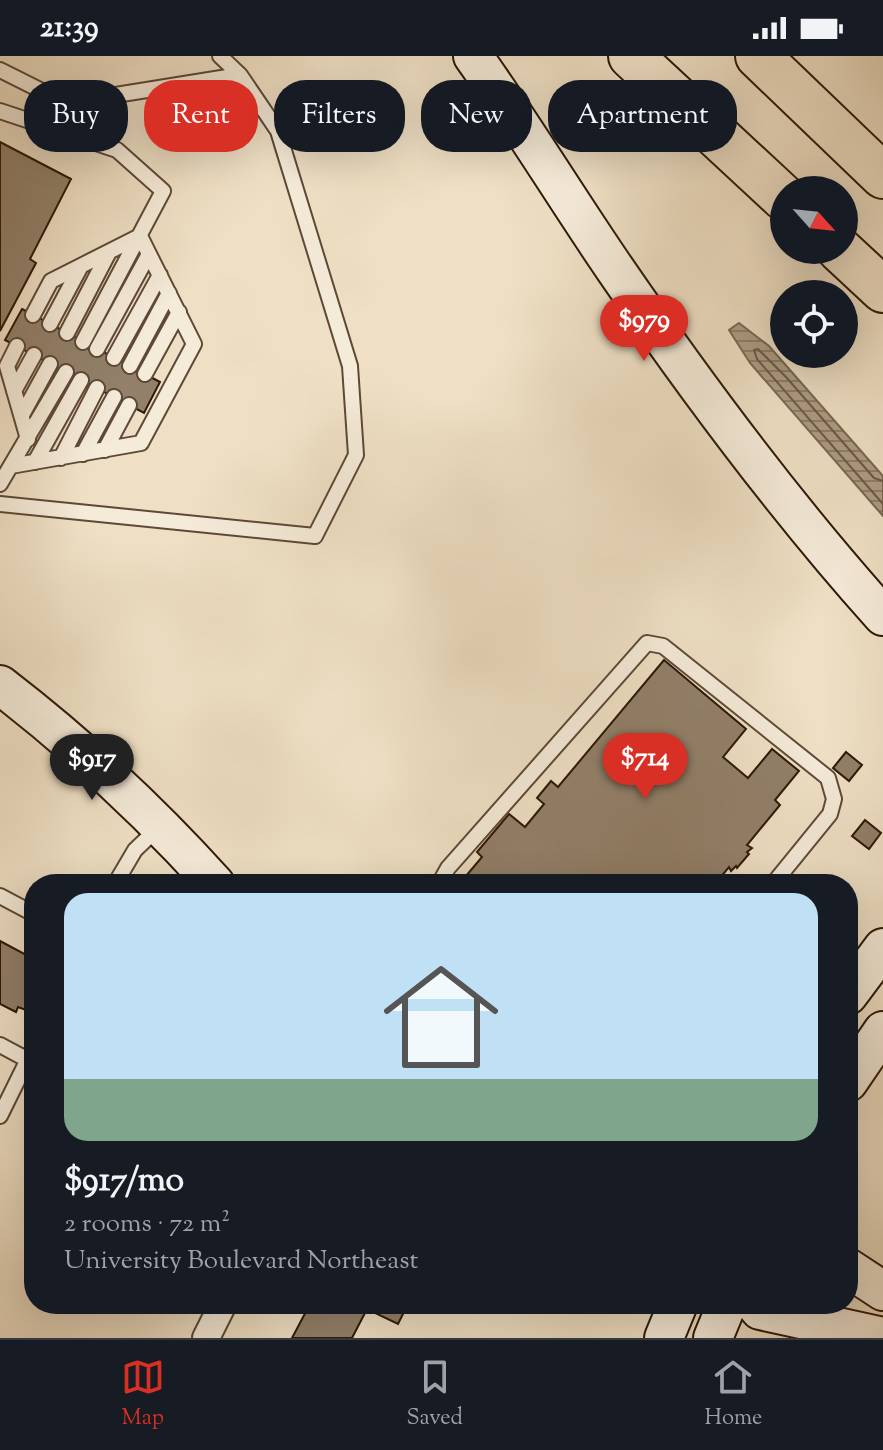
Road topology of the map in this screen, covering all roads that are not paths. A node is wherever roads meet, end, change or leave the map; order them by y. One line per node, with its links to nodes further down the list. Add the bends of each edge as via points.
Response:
1 (220, 56): 6 (lane)
2 (473, 56): 45 (main road, via 728,430)
3 (631, 56): 9 (highway)
4 (758, 56): 8 (highway)
5 (0, 70): 6 (lane, via 66,103)
6 (240, 75): 44 (lane, via 278,131 350,366 356,455 315,536)
7 (0, 111): 10 (lane, via 117,150 163,191)
8 (883, 176)
9 (770, 185)
10 (140, 236): 11 (lane); 12 (lane); 22 (lane)
11 (109, 252): 14 (lane); 21 (lane)
12 (149, 254): 15 (lane); 24 (lane)
13 (855, 264): 16 (highway)
14 (81, 266): 19 (lane, via 51,281); 20 (lane)
15 (160, 275): 17 (lane); 26 (lane)
16 (883, 290)
17 (169, 293): 18 (lane); 28 (lane)
18 (179, 312): 30 (lane); 38 (lane, via 194,344 141,443)
19 (33, 315)
20 (50, 324)
21 (67, 333)
22 (83, 342)
23 (17, 346): 33 (lane, via 7,366)
24 (97, 349)
25 (34, 355): 33 (lane)
26 (114, 358)
27 (50, 364): 36 (lane)
28 (130, 366)
29 (66, 372): 37 (lane)
30 (145, 374)
31 (81, 380): 41 (lane)
32 (97, 388): 40 (lane)
33 (14, 391): 36 (lane)
34 (114, 397): 39 (lane)
35 (129, 405): 38 (lane)
36 (22, 415): 37 (lane)
37 (28, 439): 42 (lane)
38 (105, 450): 39 (lane)
39 (83, 454): 40 (lane)
40 (61, 458): 41 (lane)
41 (35, 462): 42 (lane)
42 (11, 466): 43 (lane)
43 (0, 484)
44 (0, 504)
45 (883, 616)
46 (0, 685): 47 (main road, via 96,763)
47 (161, 825): 48 (lane, via 135,850); 49 (main road)
48 (121, 874)
49 (206, 874)
50 (445, 874): 51 (lane, via 647,643 663,646 828,778 834,799 830,814)
51 (781, 874)
52 (0, 896): 53 (lane)
53 (24, 909)
54 (883, 948): 55 (main road)
55 (858, 982)
56 (883, 1031): 60 (main road)
57 (0, 1045): 58 (lane)
58 (24, 1051)
59 (24, 1067): 61 (lane)
60 (858, 1067)
61 (0, 1116)
62 (858, 1275): 64 (main road)
63 (858, 1289): 64 (main road)
64 (883, 1293)
65 (218, 1314): 70 (street)
66 (674, 1314): 71 (main road)
67 (723, 1314): 72 (main road)
68 (778, 1314): 69 (main road)
69 (883, 1337)
70 (206, 1338)
71 (664, 1338)
72 (713, 1338)

